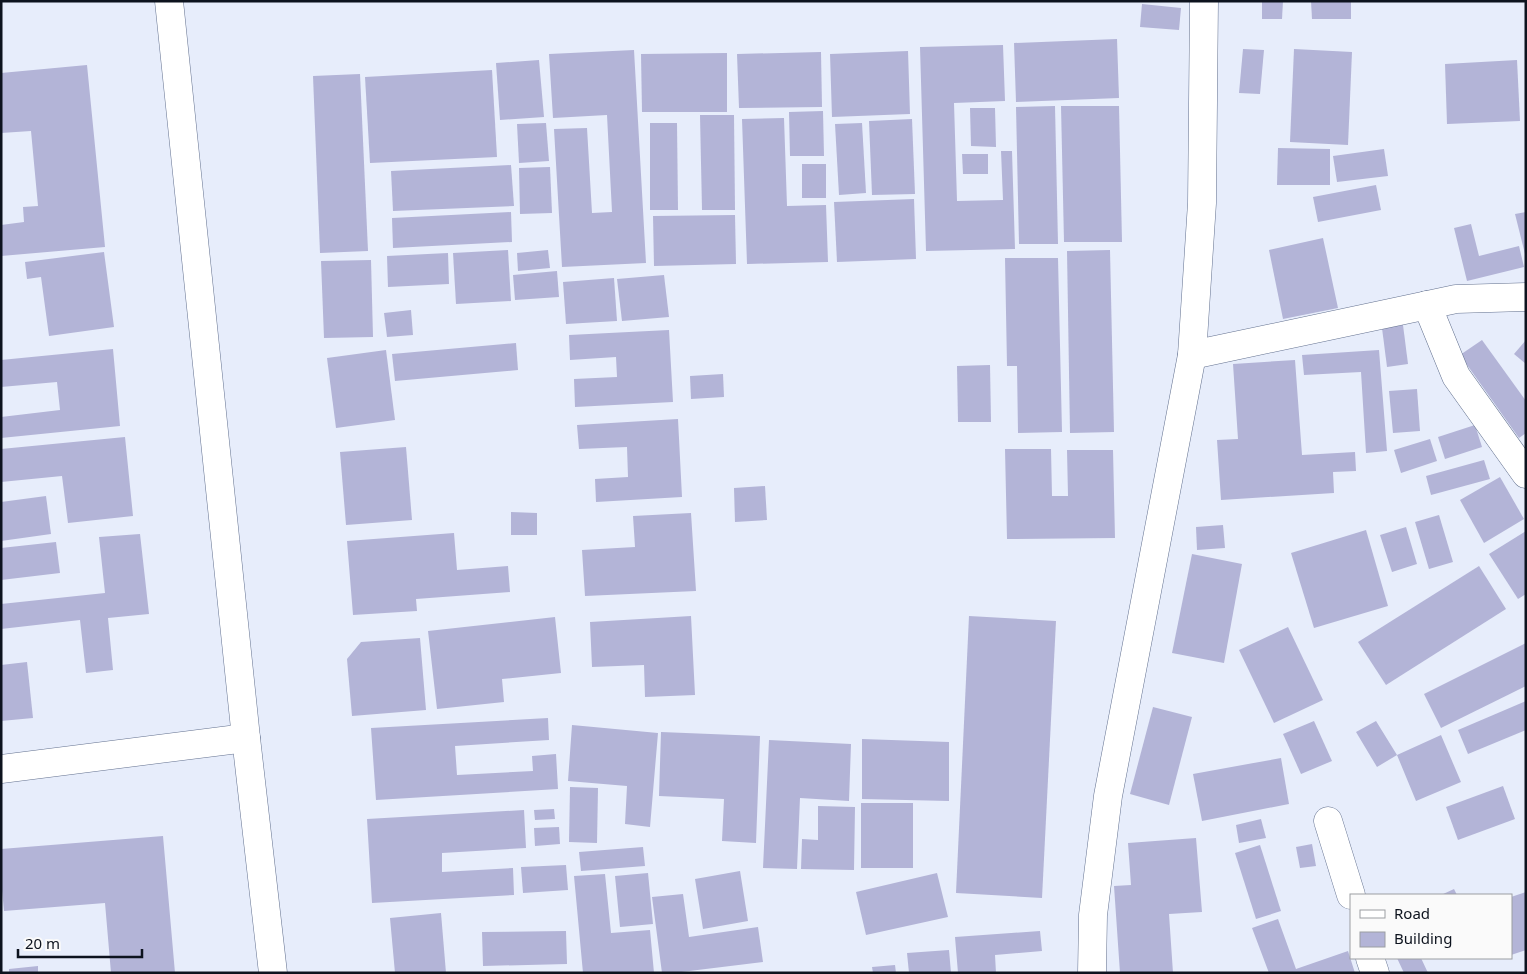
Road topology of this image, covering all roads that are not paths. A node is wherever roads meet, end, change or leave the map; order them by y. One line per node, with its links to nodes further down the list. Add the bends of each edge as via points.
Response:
1 (168, 1): 7 (street)
2 (1204, 1): 5 (street, via 1202,203)
3 (1526, 297): 4 (street, via 1456,299)
4 (1426, 305): 5 (street); 6 (street, via 1456,376)
5 (1192, 355): 13 (street, via 1108,796 1093,915)
6 (1526, 474)
7 (246, 738): 8 (street); 12 (street)
8 (1, 769)
9 (1328, 821): 10 (street)
10 (1351, 894)
11 (1370, 959): 14 (street)
12 (273, 973)
13 (1092, 973)
14 (1375, 973)

